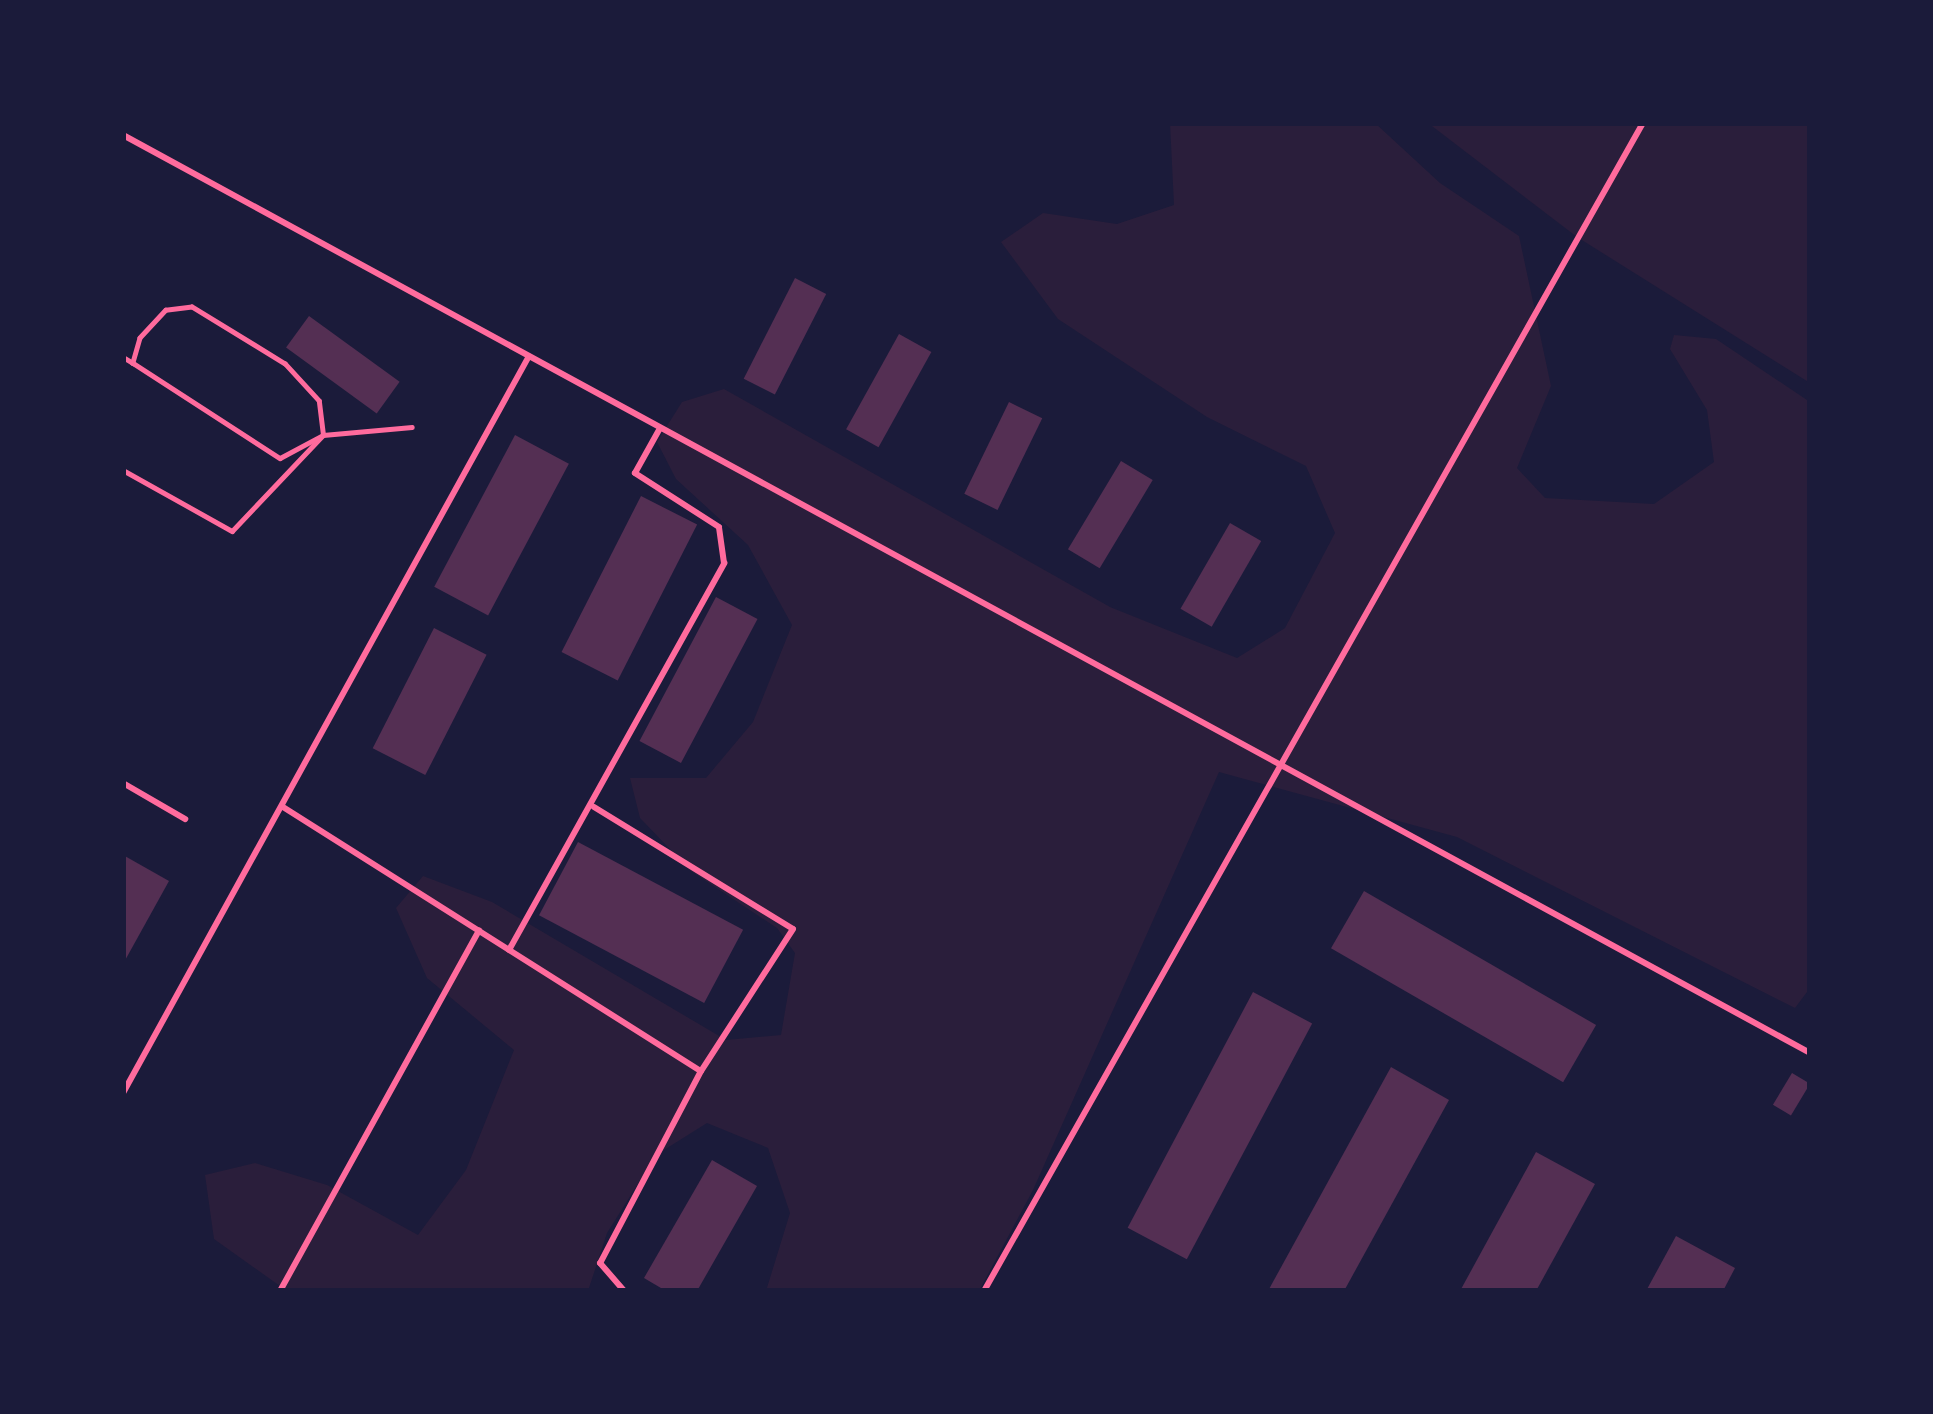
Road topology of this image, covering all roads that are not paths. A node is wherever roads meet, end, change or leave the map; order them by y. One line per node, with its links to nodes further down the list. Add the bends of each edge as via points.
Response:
1 (1643, 123): 6 (lane)
2 (126, 137): 3 (lane); 4 (lane)
3 (123, 147)
4 (529, 356): 5 (lane); 8 (lane)
5 (660, 428): 6 (lane); 9 (lane, via 635,473 719,527 724,562)
6 (1278, 763): 13 (lane); 18 (lane)
7 (123, 783): 10 (lane)
8 (284, 807): 11 (lane); 15 (lane)
9 (594, 807): 12 (lane); 14 (lane, via 793,929)
10 (185, 819)
11 (479, 930): 12 (lane); 16 (lane)
12 (509, 950): 14 (lane)
13 (1810, 1053)
14 (701, 1071): 17 (lane, via 600,1263)
15 (123, 1093)
16 (280, 1291)
17 (624, 1291)
18 (984, 1291)

